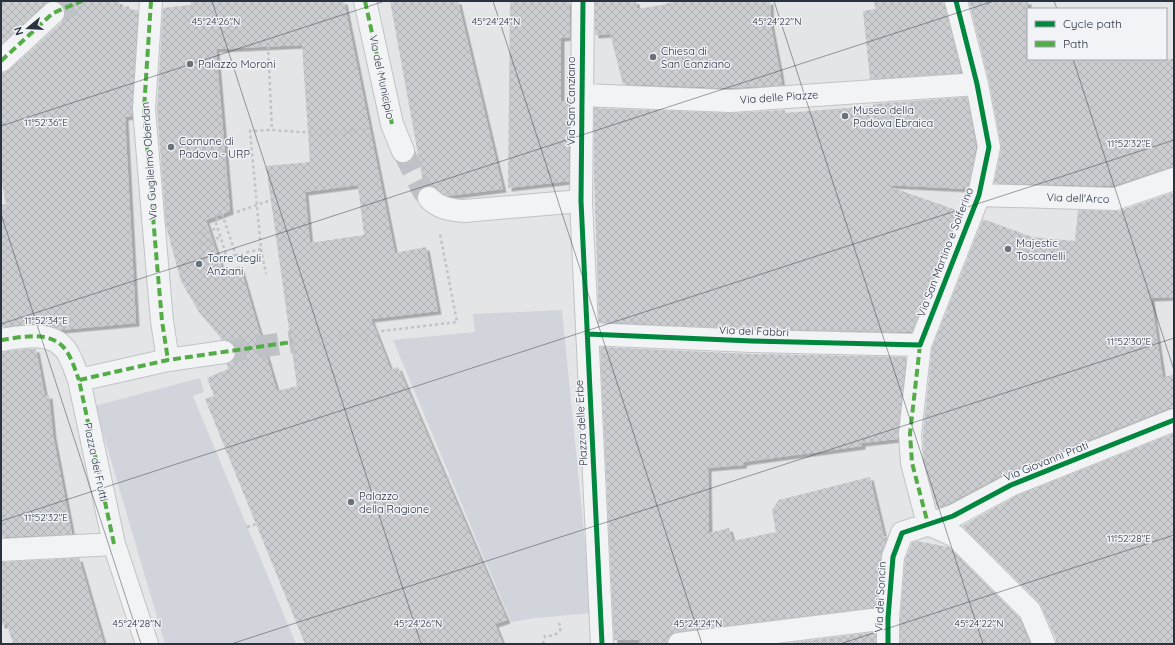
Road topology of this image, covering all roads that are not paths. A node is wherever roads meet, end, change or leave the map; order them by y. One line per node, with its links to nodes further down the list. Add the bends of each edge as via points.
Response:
1 (151, 1): 18 (street, Via Guglielmo Oberdan, via 144,109 162,321)
2 (365, 1): 9 (street, Via del Municipio, via 392,124)
3 (583, 1): 8 (street, Via San Canziano)
4 (956, 1): 7 (street, Via San Martino e Solferino)
5 (53, 13): 6 (street)
6 (1, 61)
7 (977, 84): 8 (street, Via delle Piazze, via 730,101); 11 (street, Via San Martino e Solferino, via 989,147)
8 (581, 95): 13 (street, Via San Canziano)
9 (403, 151)
10 (1174, 179): 11 (street, Via dell'Arco, via 1115,199)
11 (979, 195): 16 (street, Via San Martino e Solferino)
12 (432, 201): 13 (street, via 452,210 464,210)
13 (581, 201): 14 (street, Piazza delle Erbe)
14 (587, 334): 16 (street, Via dei Fabbri); 26 (street, Piazza delle Erbe)
15 (1, 340): 19 (street, Piazza dei Frutti, via 33,336 55,340 65,349)
16 (920, 345): 21 (street, Via San Martino e Solferino, via 910,434 912,463)
17 (224, 352): 18 (street)
18 (168, 360): 19 (street)
19 (79, 380): 22 (street, Piazza dei Frutti)
20 (1174, 420): 21 (street, Via Giovanni Prati, via 1011,485 953,516)
21 (928, 524): 24 (street, Via dei Soncin, via 902,533 893,557); 29 (street, via 955,536 1030,611)
22 (114, 544): 23 (street); 25 (street, Piazza dei Frutti)
23 (1, 550)
24 (888, 618): 27 (street); 28 (street, Via dei Soncin)
25 (147, 644)
26 (602, 644)
27 (679, 644)
28 (888, 644)
29 (1044, 644)

